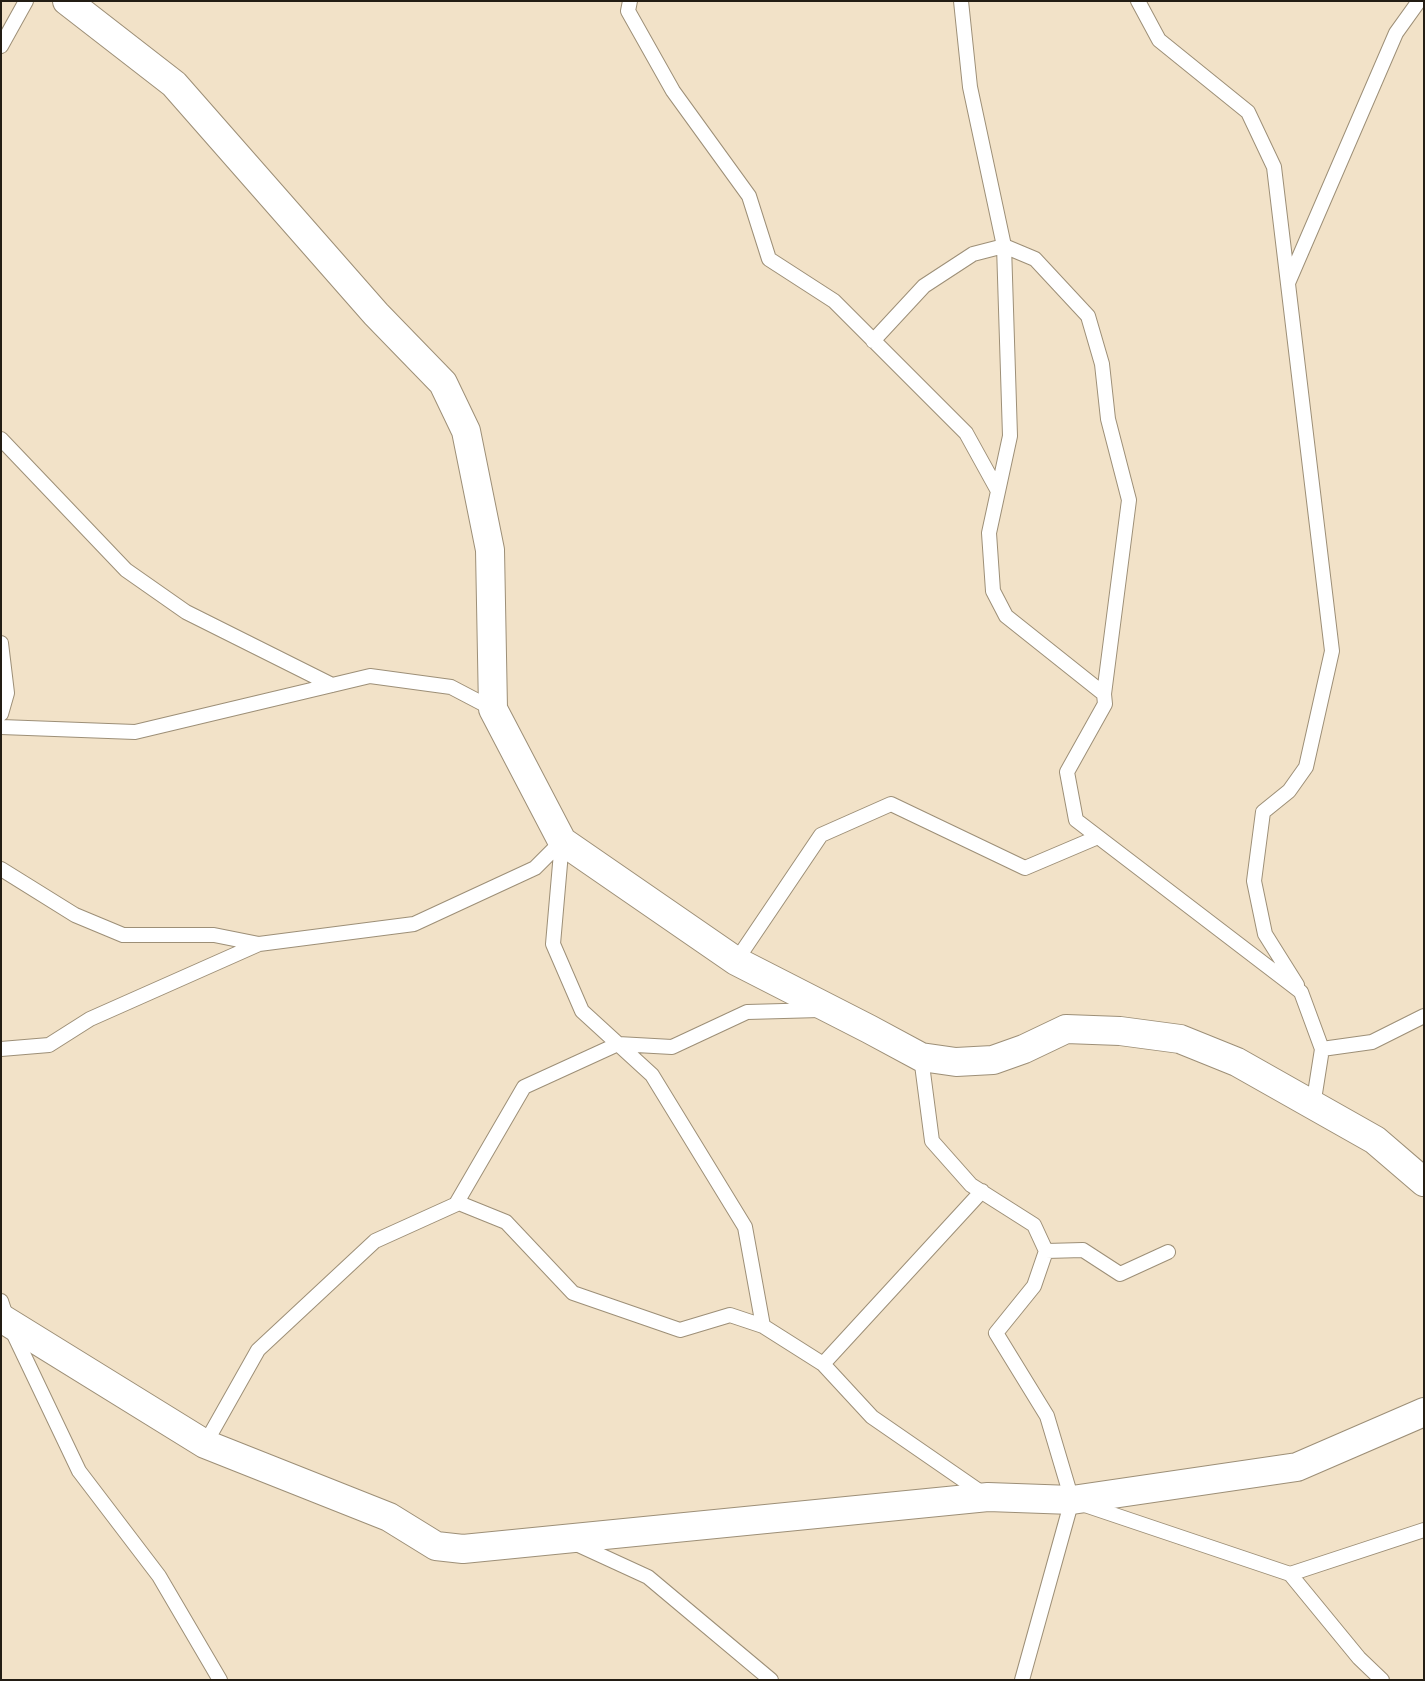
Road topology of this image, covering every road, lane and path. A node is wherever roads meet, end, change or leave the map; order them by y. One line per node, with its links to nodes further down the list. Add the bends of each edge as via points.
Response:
1 (26, 1): 7 (lane)
2 (67, 1): 16 (street, via 174,84 376,314 443,383 466,431 490,550)
3 (630, 1): 10 (lane, via 628,11 673,91 749,196 769,259 834,301)
4 (961, 1): 8 (lane, via 970,87)
5 (1138, 1): 9 (lane, via 1158,40 1248,112 1274,167)
6 (1419, 1): 9 (lane, via 1396,34)
7 (1, 46)
8 (1004, 246): 10 (lane, via 973,254 924,286); 12 (lane, via 1010,436); 15 (lane, via 1036,259 1088,316 1102,364 1108,419 1129,500)
9 (1288, 284): 24 (lane, via 1332,651 1306,767 1289,791 1263,812 1254,881 1265,934)
10 (873, 342): 12 (lane, via 966,433)
11 (1, 439): 14 (lane, via 126,570 186,612)
12 (998, 491): 15 (lane, via 989,534 993,591 1001,608 1006,616)
13 (2, 650): 17 (lane, via 7,693)
14 (332, 685): 16 (lane, via 370,676 451,687); 18 (lane, via 135,732)
15 (1104, 694): 19 (lane, via 1105,704 1067,772 1076,820)
16 (494, 709): 20 (street)
17 (1, 714)
18 (1, 727)
19 (1098, 837): 23 (lane, via 1025,868 891,804 821,835); 24 (lane)
20 (562, 841): 22 (lane, via 535,868 414,924); 23 (street); 27 (lane, via 553,944 582,1011)
21 (1, 869): 22 (lane, via 75,915 123,935 214,935)
22 (259, 944): 28 (lane, via 90,1019 49,1046)
23 (736, 961): 25 (street)
24 (1301, 992): 29 (lane)
25 (832, 1009): 27 (lane, via 747,1012 672,1047); 30 (street)
26 (1424, 1016): 29 (lane, via 1372,1042)
27 (618, 1044): 34 (lane, via 524,1087); 38 (lane, via 652,1075 745,1227)
28 (1, 1049)
29 (1322, 1049): 31 (lane)
30 (921, 1057): 31 (street, via 956,1062 993,1060 1066,1029 1129,1032 1180,1039 1237,1062); 33 (lane, via 932,1141 971,1184)
31 (1314, 1106): 32 (street, via 1375,1140)
32 (1424, 1182)
33 (982, 1191): 35 (lane, via 1034,1225); 39 (lane)
34 (456, 1204): 38 (lane, via 506,1222 573,1293 680,1330 730,1315); 41 (lane, via 375,1241 258,1350)
35 (1046, 1251): 36 (lane, via 1083,1250 1120,1274); 43 (lane, via 1034,1286 996,1333 1046,1416)
36 (1168, 1252)
37 (4, 1314): 41 (street); 47 (lane, via 79,1471 160,1576)
38 (763, 1326): 39 (lane)
39 (822, 1364): 42 (lane, via 872,1417)
40 (1424, 1412): 43 (street, via 1297,1467)
41 (205, 1444): 45 (street, via 389,1517 436,1546 462,1548)
42 (988, 1497): 43 (street); 45 (street)
43 (1072, 1500): 46 (lane); 49 (lane)
44 (1424, 1530): 46 (lane)
45 (564, 1538): 48 (lane, via 648,1577)
46 (1290, 1574): 50 (lane, via 1359,1658)
47 (220, 1680)
48 (771, 1680)
49 (1022, 1680)
50 (1382, 1680)

